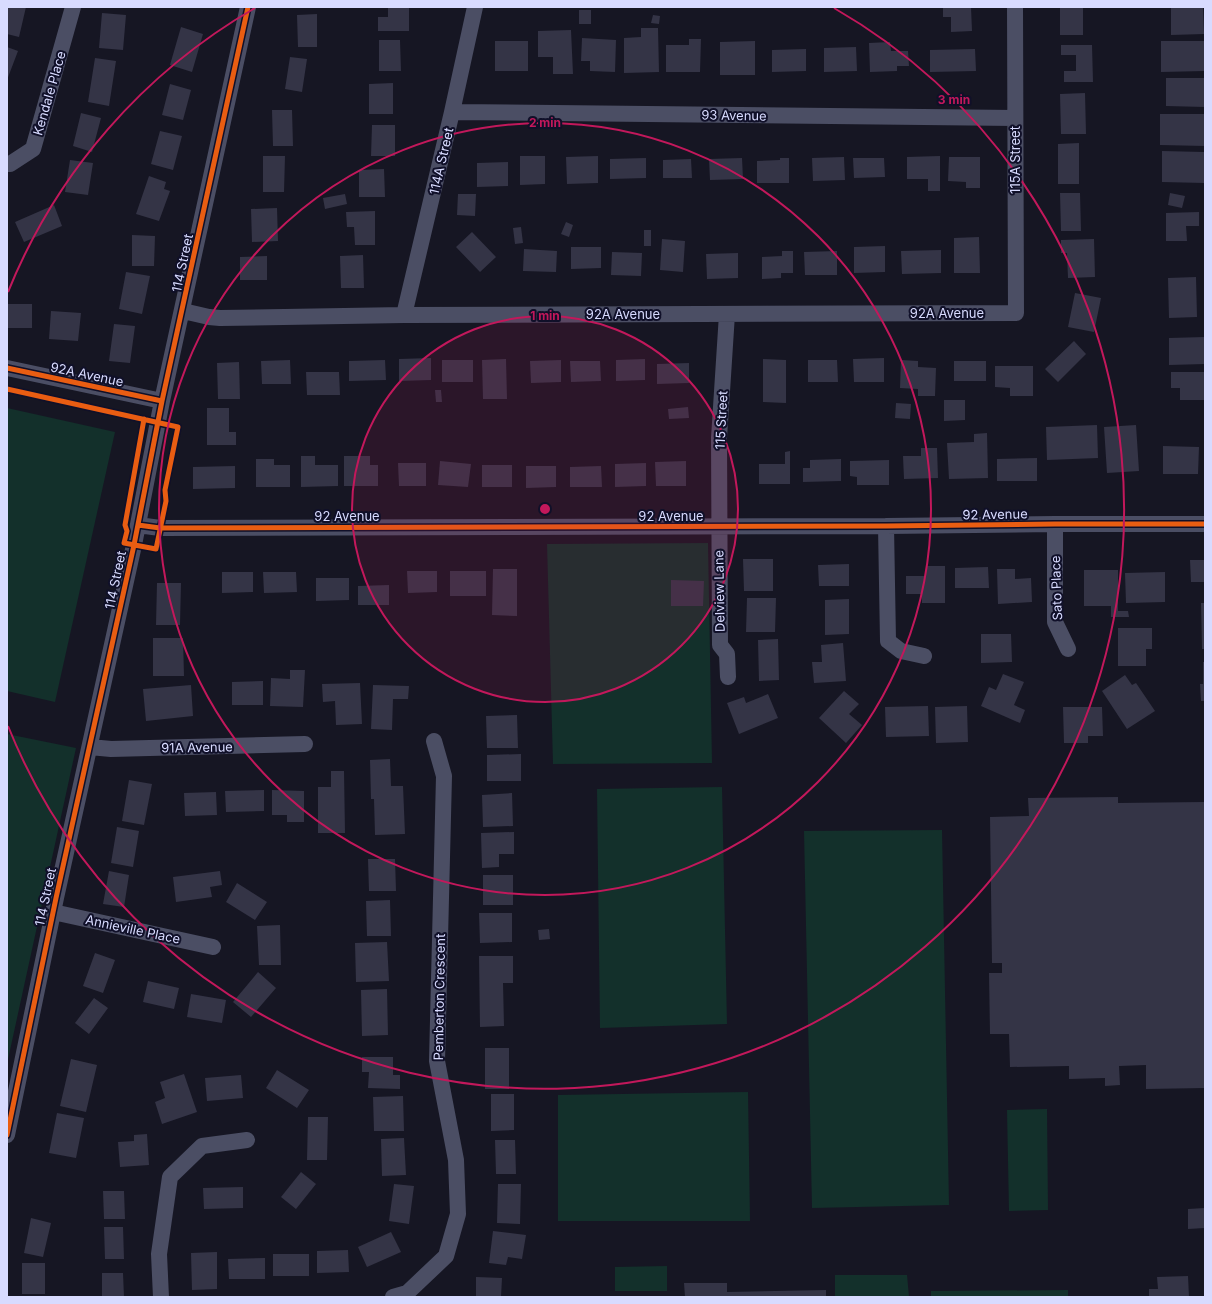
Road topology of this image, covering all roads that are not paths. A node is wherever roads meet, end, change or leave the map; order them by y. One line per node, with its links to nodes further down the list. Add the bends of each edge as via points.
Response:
1 (73, 7): 7 (street, Kendale Place, via 33,149)
2 (476, 7): 5 (street, 114A Street)
3 (1015, 7): 6 (street, 115A Street)
4 (243, 8): 8 (street, 114 Street)
5 (452, 112): 6 (street, 93 Avenue); 11 (street, 114A Street)
6 (1015, 118): 9 (street, 115A Street)
7 (7, 164)
8 (183, 311): 11 (street, 92A Avenue, via 220,318); 13 (street, 114 Street)
9 (1016, 312): 10 (street, 92A Avenue)
10 (727, 314): 11 (street, 92A Avenue); 18 (street, 115 Street, via 719,438)
11 (404, 315)
12 (7, 368): 13 (street, 92A Avenue)
13 (162, 402): 16 (street, 114 Street)
14 (1055, 524): 15 (street, 92 Avenue); 17 (street, 92 Avenue); 19 (street, Sato Place, via 1056,622)
15 (1205, 524)
16 (138, 525): 18 (street, 92 Avenue, via 160,528); 24 (street, 114 Street)
17 (886, 526): 18 (street, 92 Avenue); 20 (street, via 888,640 901,651)
18 (719, 527): 21 (street, Delview Lane, via 720,645 728,654)
19 (1068, 649)
20 (924, 656)
21 (728, 677)
22 (434, 741): 30 (street, Pemberton Crescent, via 444,776 437,1061 456,1160 458,1214 446,1256 407,1293)
23 (305, 744): 24 (street, 91A Avenue, via 111,749)
24 (90, 747): 25 (street, 114 Street)
25 (53, 912): 26 (street, Annieville Place); 27 (street, 114 Street)
26 (213, 947)
27 (7, 1135)
28 (247, 1140): 29 (street, via 202,1146 170,1177 159,1254)
29 (161, 1297)
30 (393, 1297)

